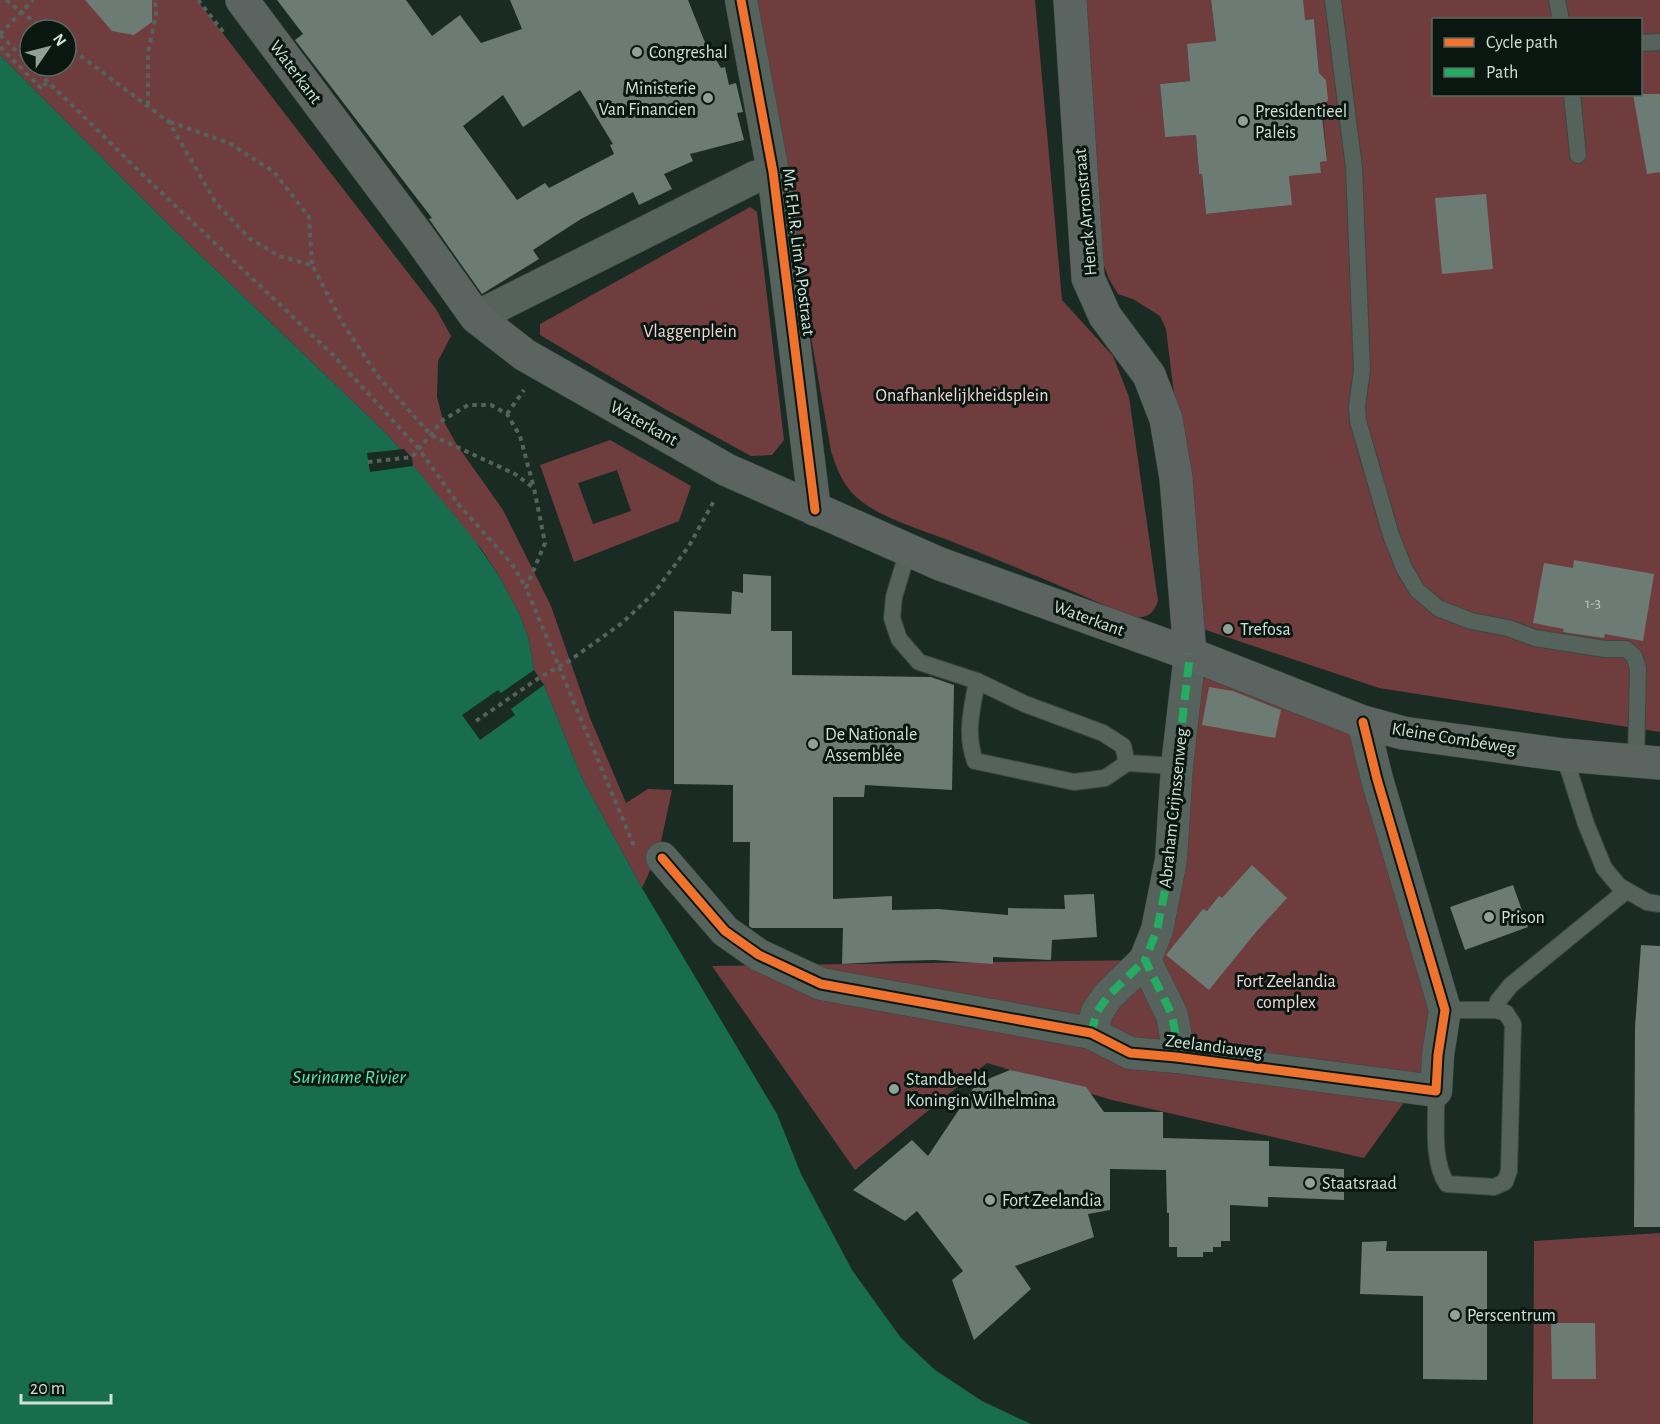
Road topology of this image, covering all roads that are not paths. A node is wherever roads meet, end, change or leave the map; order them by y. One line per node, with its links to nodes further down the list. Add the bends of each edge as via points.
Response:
1 (242, 0): 12 (main road, Waterkant)
2 (741, 0): 11 (street, Mr. F.H.R. Lim A Postraat)
3 (1070, 0): 15 (main road, Henck Arronstraat, via 1088,278 1105,316 1149,375 1166,419 1176,478)
4 (1333, 0): 19 (lane, via 1354,168 1362,370 1358,421 1404,568 1417,590 1438,608 1471,621 1535,638 1626,649 1634,656 1638,668)
5 (1557, 0): 6 (lane)
6 (1561, 18)
7 (1660, 42): 8 (lane)
8 (1642, 44)
9 (1572, 96): 10 (lane)
10 (1578, 155)
11 (773, 172): 12 (street, via 755,177); 13 (street, Mr. F.H.R. Lim A Postraat)
12 (476, 317): 13 (main road, Waterkant, via 542,365 727,470)
13 (815, 510): 14 (main road, Waterkant)
14 (908, 550): 15 (main road, Waterkant); 16 (lane, via 894,597 892,618 899,639 919,662)
15 (1190, 654): 17 (main road, Kleine Combéweg); 21 (street, Abraham Crijnssenweg)
16 (978, 681): 20 (lane, via 1025,704 1103,733 1123,746); 20 (lane, via 969,745 975,761 1074,782 1105,778)
17 (1363, 722): 18 (main road, Kleine Combéweg, via 1402,733); 26 (street)
18 (1564, 754): 19 (main road, Kleine Combéweg); 23 (lane, via 1604,868)
19 (1648, 762)
20 (1127, 763): 21 (lane)
21 (1177, 766): 25 (street, Abraham Crijnssenweg, via 1171,860 1158,930)
22 (649, 853): 28 (street, Zeelandiaweg, via 725,931 759,955 821,984)
23 (1626, 891): 24 (lane); 27 (lane, via 1511,985 1498,1000)
24 (1660, 904)
25 (1145, 960): 28 (street, Abraham Crijnssenweg, via 1108,996 1097,1012); 29 (street, via 1172,1015)
26 (1445, 1010): 27 (lane); 30 (street)
27 (1496, 1010): 30 (lane, via 1506,1013 1513,1024 1509,1172 1505,1182 1494,1187 1447,1184 1438,1163)
28 (1091, 1033): 29 (street, Zeelandiaweg, via 1130,1053)
29 (1176, 1057): 30 (street, Zeelandiaweg)
30 (1436, 1091)

